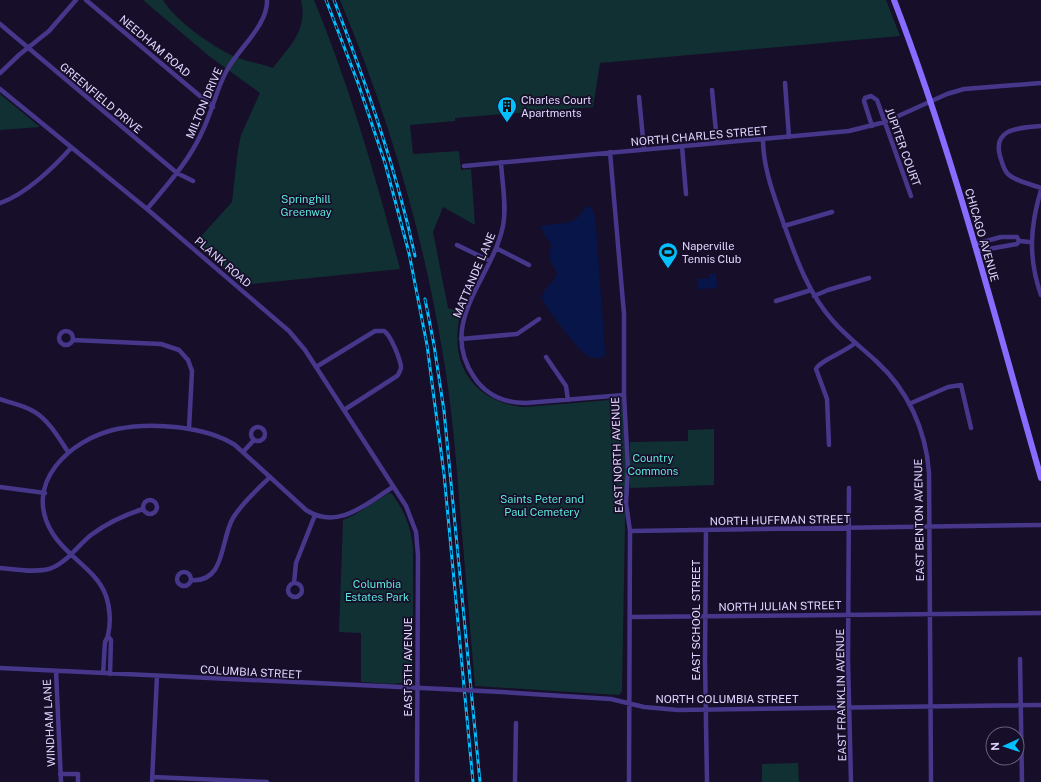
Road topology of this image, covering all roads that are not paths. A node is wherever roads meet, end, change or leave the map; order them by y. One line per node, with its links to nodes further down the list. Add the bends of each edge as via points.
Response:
1 (76, 0): 6 (street, via 49,31)
2 (86, 0): 14 (street, NEEDHAM ROAD)
3 (267, 0): 14 (street, MILTON DRIVE, via 262,22 227,71)
4 (894, 0): 13 (main road, CHICAGO AVENUE)
5 (0, 24): 6 (street, GREENFIELD DRIVE)
6 (28, 48): 7 (street); 27 (street, GREENFIELD DRIVE)
7 (0, 73)
8 (785, 83): 18 (street)
9 (1041, 83): 13 (street, NORTH CHARLES STREET, via 964,90)
10 (0, 89): 22 (street, PLANK ROAD)
11 (712, 90): 20 (street)
12 (639, 97): 23 (street)
13 (931, 102): 15 (street, NORTH CHARLES STREET); 38 (main road, CHICAGO AVENUE)
14 (213, 107): 27 (street, MILTON DRIVE, via 195,148)
15 (884, 122): 16 (street, NORTH CHARLES STREET); 16 (street, JUPITER COURT, via 877,100 871,96 864,101); 31 (street, JUPITER COURT)
16 (872, 126): 18 (street, NORTH CHARLES STREET)
17 (1041, 126): 29 (street, via 1011,129 1003,135 998,146 1008,174)
18 (789, 137): 19 (street, NORTH CHARLES STREET)
19 (763, 139): 20 (street, NORTH CHARLES STREET); 35 (street, EAST BENTON AVENUE, via 767,174)
20 (717, 142): 21 (street, NORTH CHARLES STREET)
21 (682, 146): 23 (street, NORTH CHARLES STREET); 30 (street)
22 (72, 148): 32 (street, via 29,186 17,195); 33 (street, PLANK ROAD)
23 (644, 149): 24 (street, NORTH CHARLES STREET)
24 (610, 152): 25 (street, NORTH CHARLES STREET); 55 (street, EAST NORTH AVENUE, via 624,314)
25 (501, 162): 26 (street, NORTH CHARLES STREET); 40 (street, MATTANDE LANE, via 504,220)
26 (464, 166)
27 (177, 173): 28 (street, GREENFIELD DRIVE); 33 (street, MILTON DRIVE)
28 (193, 181)
29 (1041, 189): 37 (street)
30 (686, 194)
31 (910, 196)
32 (0, 202)
33 (147, 208): 54 (street, PLANK ROAD, via 289,331)
34 (832, 212): 35 (street)
35 (784, 226): 45 (street, EAST BENTON AVENUE, via 800,270)
36 (1020, 241): 37 (street); 38 (street, via 1017,237 1009,237); 41 (street, via 1017,244)
37 (1030, 242): 47 (street, via 1034,274)
38 (975, 244): 41 (main road, CHICAGO AVENUE)
39 (457, 245): 42 (street)
40 (496, 248): 42 (street, MATTANDE LANE); 43 (street)
41 (977, 251): 67 (main road, CHICAGO AVENUE)
42 (490, 261): 50 (street, MATTANDE LANE, via 462,323)
43 (529, 264)
44 (869, 278): 46 (street)
45 (811, 290): 46 (street, EAST BENTON AVENUE); 48 (street)
46 (814, 296): 52 (street, EAST BENTON AVENUE, via 834,322)
47 (1041, 296)
48 (776, 301)
49 (539, 319): 50 (street, via 517,334)
50 (461, 339): 57 (street, MATTANDE LANE, via 471,373 491,394 519,403)
51 (73, 340): 61 (street, via 160,344 179,350 188,360 192,371)
52 (855, 343): 58 (street, EAST BENTON AVENUE, via 889,375); 63 (street, via 842,353 821,363 816,369 827,399)
53 (546, 357): 57 (street, via 566,386)
54 (316, 367): 59 (street, PLANK ROAD); 59 (street, via 375,331 384,331 390,336 401,366 399,373)
55 (624, 395): 57 (street, MATTANDE LANE); 78 (street, EAST NORTH AVENUE, via 628,468 626,503)
56 (0, 399): 64 (street, via 38,414)
57 (568, 400)
58 (909, 404): 60 (street, via 948,387 961,385); 76 (street, EAST BENTON AVENUE, via 922,432 928,460)
59 (344, 410): 69 (street, PLANK ROAD)
60 (971, 428)
61 (189, 429): 64 (street, via 143,426 115,430 87,440); 65 (street, via 219,436)
62 (254, 440): 65 (street)
63 (829, 445)
64 (68, 452): 71 (street, via 52,470)
65 (243, 452): 66 (street)
66 (270, 477): 73 (street); 81 (street, via 232,520 215,571 203,579)
67 (1041, 478)
68 (0, 487): 71 (street)
69 (393, 487): 73 (street, via 344,516 330,518); 95 (street, EAST 5TH AVENUE, via 406,506 417,537)
70 (849, 488): 75 (street, EAST FRANKLIN AVENUE)
71 (44, 493): 79 (street, via 45,516 50,528)
72 (143, 509): 79 (street, via 106,524)
73 (315, 515): 82 (street, via 296,563)
74 (1041, 525): 76 (street, NORTH HUFFMAN STREET)
75 (849, 528): 76 (street, NORTH HUFFMAN STREET); 77 (street, NORTH HUFFMAN STREET); 84 (street, EAST FRANKLIN AVENUE)
76 (930, 528): 85 (street, EAST BENTON AVENUE)
77 (706, 530): 78 (street, NORTH HUFFMAN STREET); 86 (street, EAST SCHOOL STREET)
78 (630, 532): 87 (street, EAST NORTH AVENUE)
79 (70, 554): 80 (street, via 60,564 48,569); 88 (street, via 95,578 105,592 109,607)
80 (0, 568)
81 (191, 580)
82 (294, 582)
83 (1041, 612): 85 (street, NORTH JULIAN STREET)
84 (848, 614): 85 (street, NORTH JULIAN STREET); 86 (street, NORTH JULIAN STREET); 101 (street, EAST FRANKLIN AVENUE)
85 (929, 614): 100 (street, EAST BENTON AVENUE)
86 (705, 616): 87 (street, NORTH JULIAN STREET); 102 (street, EAST SCHOOL STREET)
87 (631, 617): 97 (street, EAST NORTH AVENUE)
88 (108, 636): 92 (street, via 105,640); 93 (street, via 111,640)
89 (1020, 659): 98 (street)
90 (0, 668): 91 (street, COLUMBIA STREET)
91 (56, 671): 92 (street, COLUMBIA STREET); 104 (street, WINDHAM LANE)
92 (103, 673): 93 (street, COLUMBIA STREET)
93 (110, 674): 94 (street, COLUMBIA STREET)
94 (157, 676): 95 (street, COLUMBIA STREET); 105 (street)
95 (417, 688): 96 (street, COLUMBIA STREET, bridge); 109 (street, EAST 5TH AVENUE)
96 (502, 692): 97 (street, NORTH COLUMBIA STREET)
97 (630, 702): 102 (street, NORTH COLUMBIA STREET, via 644,707); 111 (street, EAST NORTH AVENUE)
98 (1020, 705): 99 (street, NORTH COLUMBIA STREET); 100 (street, NORTH COLUMBIA STREET); 115 (street)
99 (1041, 705)
100 (930, 706): 101 (street, NORTH COLUMBIA STREET); 114 (street, EAST BENTON AVENUE)
101 (849, 708): 102 (street, NORTH COLUMBIA STREET); 113 (street, EAST FRANKLIN AVENUE)
102 (706, 709): 112 (street, EAST SCHOOL STREET)
103 (516, 723): 110 (street)
104 (60, 774): 106 (street, WINDHAM LANE); 107 (street, WINDHAM LANE, via 78,774)
105 (152, 779): 108 (street)
106 (61, 782)
107 (78, 782)
108 (267, 782)
109 (417, 782)
110 (515, 782)
111 (629, 782)
112 (707, 782)
113 (851, 782)
114 (931, 782)
115 (1022, 782)

